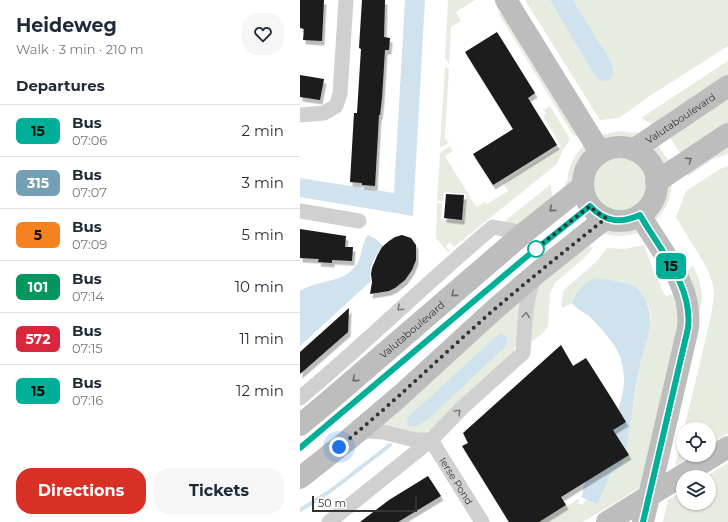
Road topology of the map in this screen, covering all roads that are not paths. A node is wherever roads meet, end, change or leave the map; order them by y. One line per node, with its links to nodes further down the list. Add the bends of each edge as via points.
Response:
1 (346, 0): 4 (street, via 340,94 336,106 324,113)
2 (506, 0): 7 (main road)
3 (728, 86): 6 (main road, Valutaboulevard)
4 (300, 115)
5 (728, 134): 8 (main road, one-way to 5)
6 (633, 150): 7 (main road, via 620,147); 8 (main road, via 646,158 655,173)
7 (600, 152): 9 (main road, via 587,166)
8 (656, 182): 12 (main road, via 653,200)
9 (583, 186): 11 (main road, via 585,195); 14 (main road, Valutaboulevard, one-way to 14)
10 (300, 211): 13 (street)
11 (598, 212): 12 (main road, via 616,220 632,219); 15 (main road); 21 (lane, Valutaboulevard, via 525,258)
12 (640, 215): 26 (main road, via 681,284 687,299 689,319)
13 (359, 221)
14 (524, 233): 16 (street, one-way to 16, via 493,227); 17 (main road, Valutaboulevard, one-way to 17)
15 (537, 273): 18 (main road); 19 (street, one-way to 15, via 523,353 529,294)
16 (300, 398)
17 (300, 425)
18 (348, 440): 19 (street, via 367,431 415,440); 22 (main road)
19 (431, 440): 23 (street); 24 (street, Ierse Pond)
20 (728, 447): 25 (main road)
21 (300, 448)
22 (300, 478)
23 (329, 522)
24 (482, 522)
25 (607, 522)
26 (643, 522)

